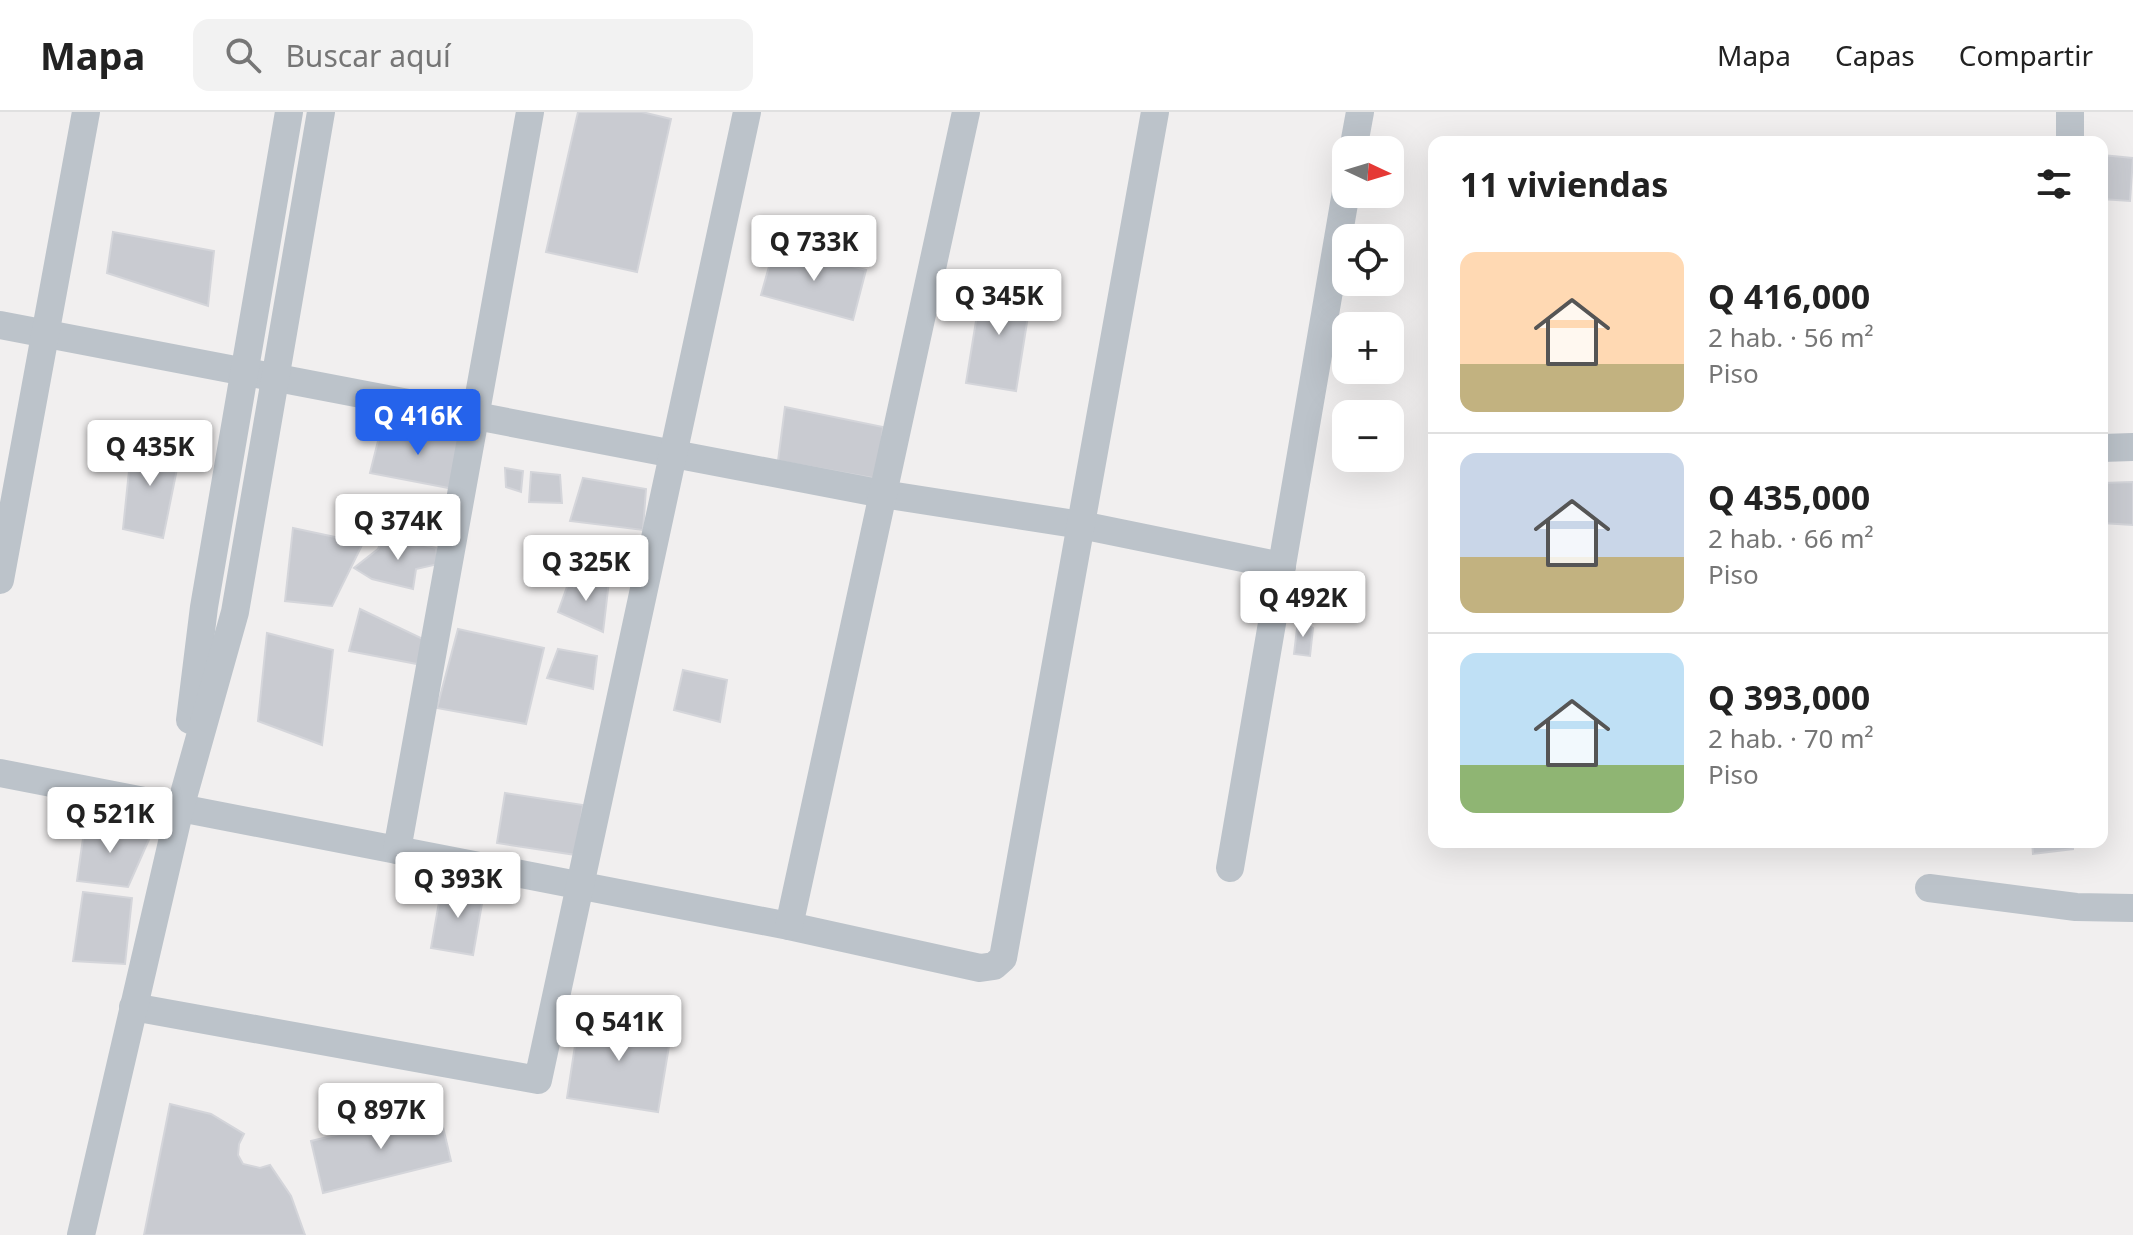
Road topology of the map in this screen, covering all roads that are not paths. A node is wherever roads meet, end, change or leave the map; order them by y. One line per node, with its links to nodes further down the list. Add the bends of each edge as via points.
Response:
1 (86, 112): 14 (street)
2 (289, 112): 15 (street)
3 (321, 112): 16 (street)
4 (530, 112): 17 (street)
5 (747, 112): 20 (street)
6 (966, 112): 21 (street)
7 (1155, 112): 22 (street)
8 (1360, 112): 10 (street)
9 (2070, 112): 11 (street)
10 (1356, 136)
11 (2070, 136)
12 (1343, 208): 23 (street)
13 (0, 325): 14 (street)
14 (46, 334): 15 (street); 24 (street)
15 (244, 372): 16 (street); 26 (street, via 204,607)
16 (275, 377): 17 (street); 26 (street, via 235,612)
17 (476, 416): 20 (street); 27 (street)
18 (2133, 447): 19 (street)
19 (2108, 448)
20 (674, 453): 21 (street); 29 (street)
21 (883, 494): 22 (street); 32 (street)
22 (1081, 525): 23 (street); 32 (street, via 1003,958 980,968)
23 (1282, 566): 28 (street)
24 (0, 580)
25 (0, 773): 26 (street)
26 (180, 808): 27 (street); 33 (street)
27 (397, 850): 29 (street)
28 (1230, 868)
29 (580, 886): 32 (street); 33 (street, via 538,1080)
30 (1929, 888): 31 (street, via 2076,907)
31 (2133, 908)
32 (789, 926)
33 (133, 1007): 34 (street)
34 (81, 1235)

